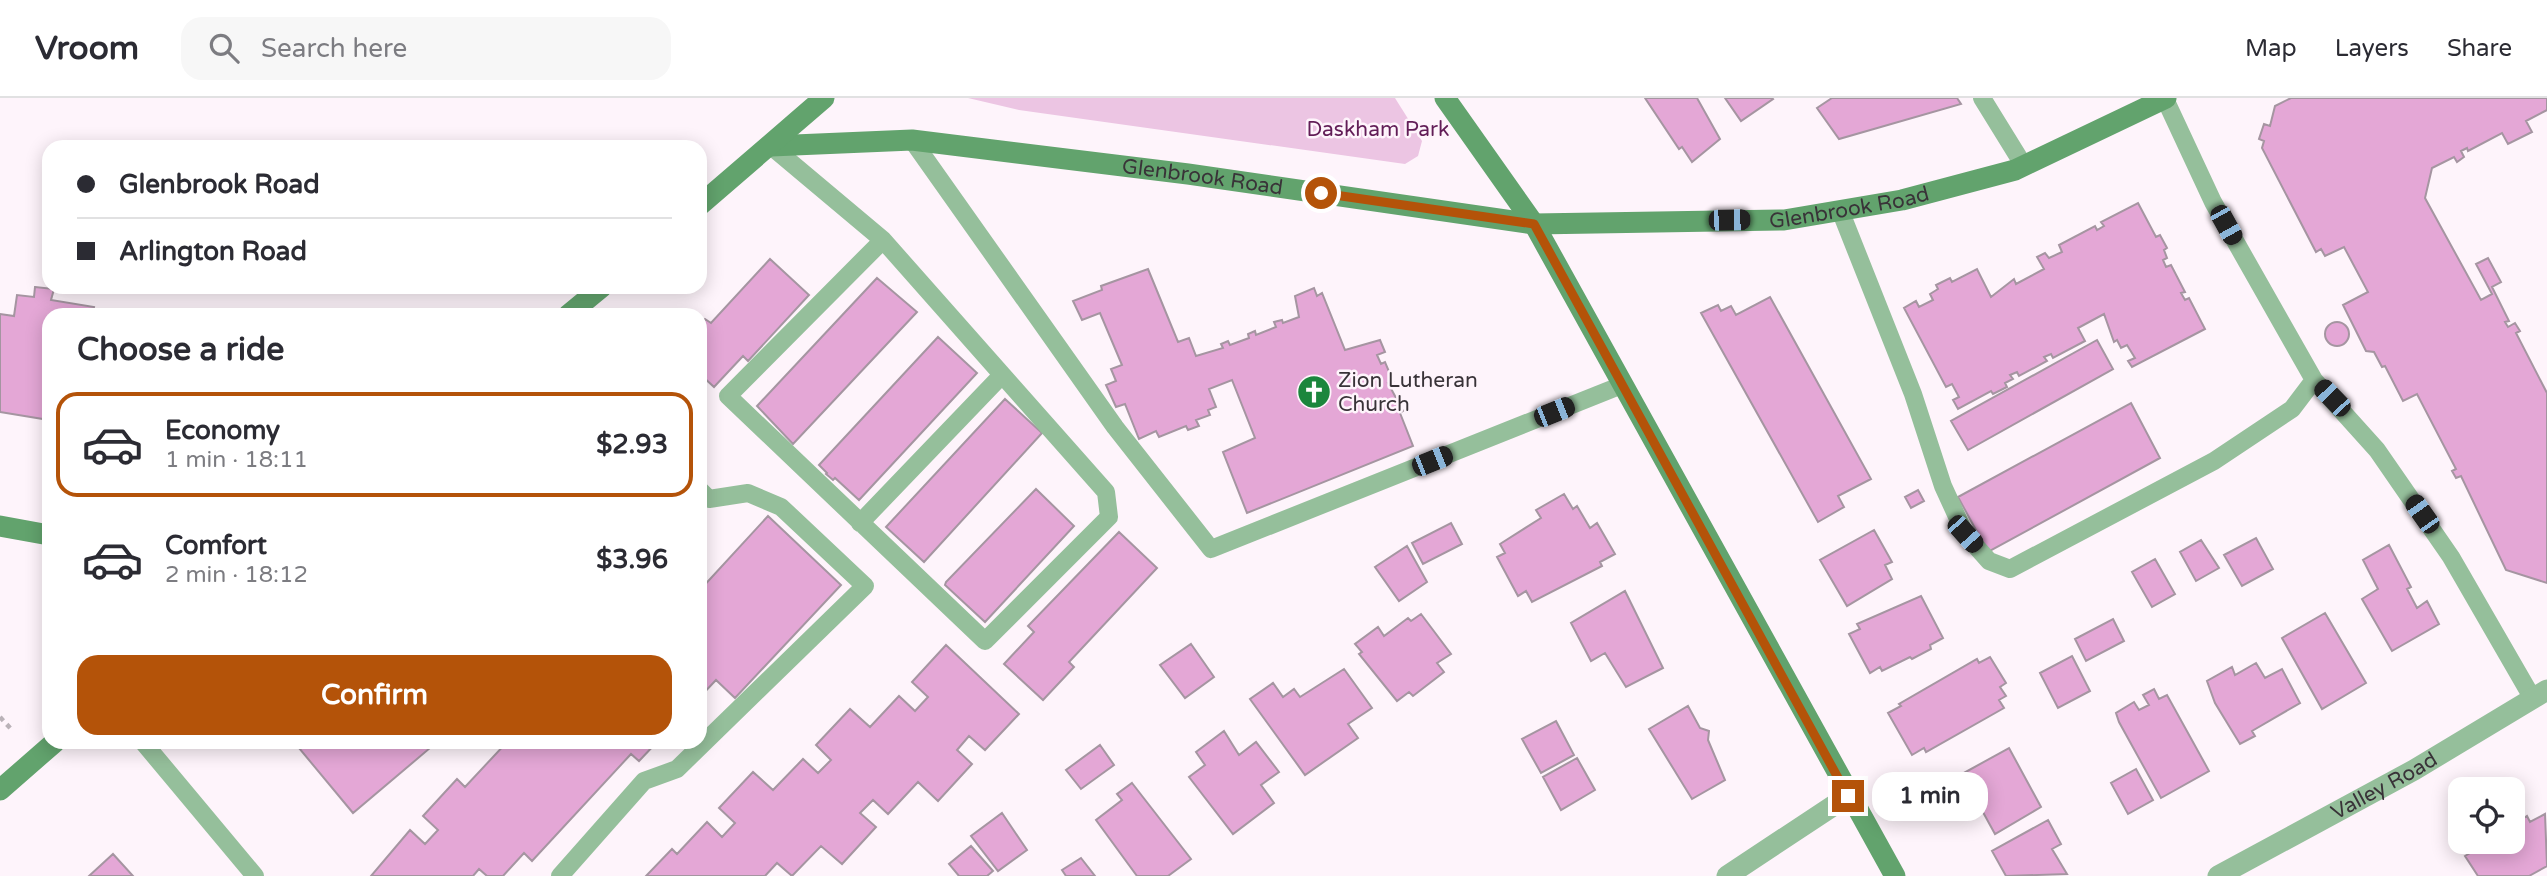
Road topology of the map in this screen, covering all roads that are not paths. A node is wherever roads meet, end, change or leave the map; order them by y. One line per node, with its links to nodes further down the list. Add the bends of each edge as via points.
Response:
1 (824, 98): 6 (main road)
2 (1445, 98): 10 (main road)
3 (1982, 98): 7 (lane)
4 (2155, 100): 7 (main road, Glenbrook Road); 15 (lane)
5 (912, 140): 6 (main road, Glenbrook Road); 10 (main road, Glenbrook Road); 16 (lane, via 1115,427 1211,549)
6 (771, 146): 8 (main road); 11 (lane)
7 (2024, 166): 9 (main road, Glenbrook Road, via 1902,200)
8 (707, 199)
9 (1840, 210): 10 (main road, Glenbrook Road, via 1784,220); 15 (lane, via 1965,534 1989,561 2010,569 2214,461 2292,409)
10 (1534, 224): 16 (main road)
11 (883, 240): 14 (lane); 18 (lane, via 728,396)
12 (594, 294): 13 (main road)
13 (576, 308)
14 (1002, 375): 18 (lane); 18 (lane, via 1106,492 1109,517 985,641)
15 (2314, 380): 21 (lane, via 2377,450)
16 (1622, 384): 27 (main road)
17 (707, 497): 22 (lane, via 748,493 781,507 865,586)
18 (860, 523)
19 (0, 526): 20 (main road)
20 (42, 534)
21 (2540, 694): 32 (street, Valley Road, via 2414,770)
22 (707, 740)
23 (47, 749): 26 (main road)
24 (150, 749): 28 (lane)
25 (698, 749): 29 (lane, via 677,769 644,781)
26 (0, 790)
27 (1848, 796): 30 (street); 31 (main road)
28 (255, 876)
29 (560, 876)
30 (1727, 876)
31 (1895, 876)
32 (2218, 876)

